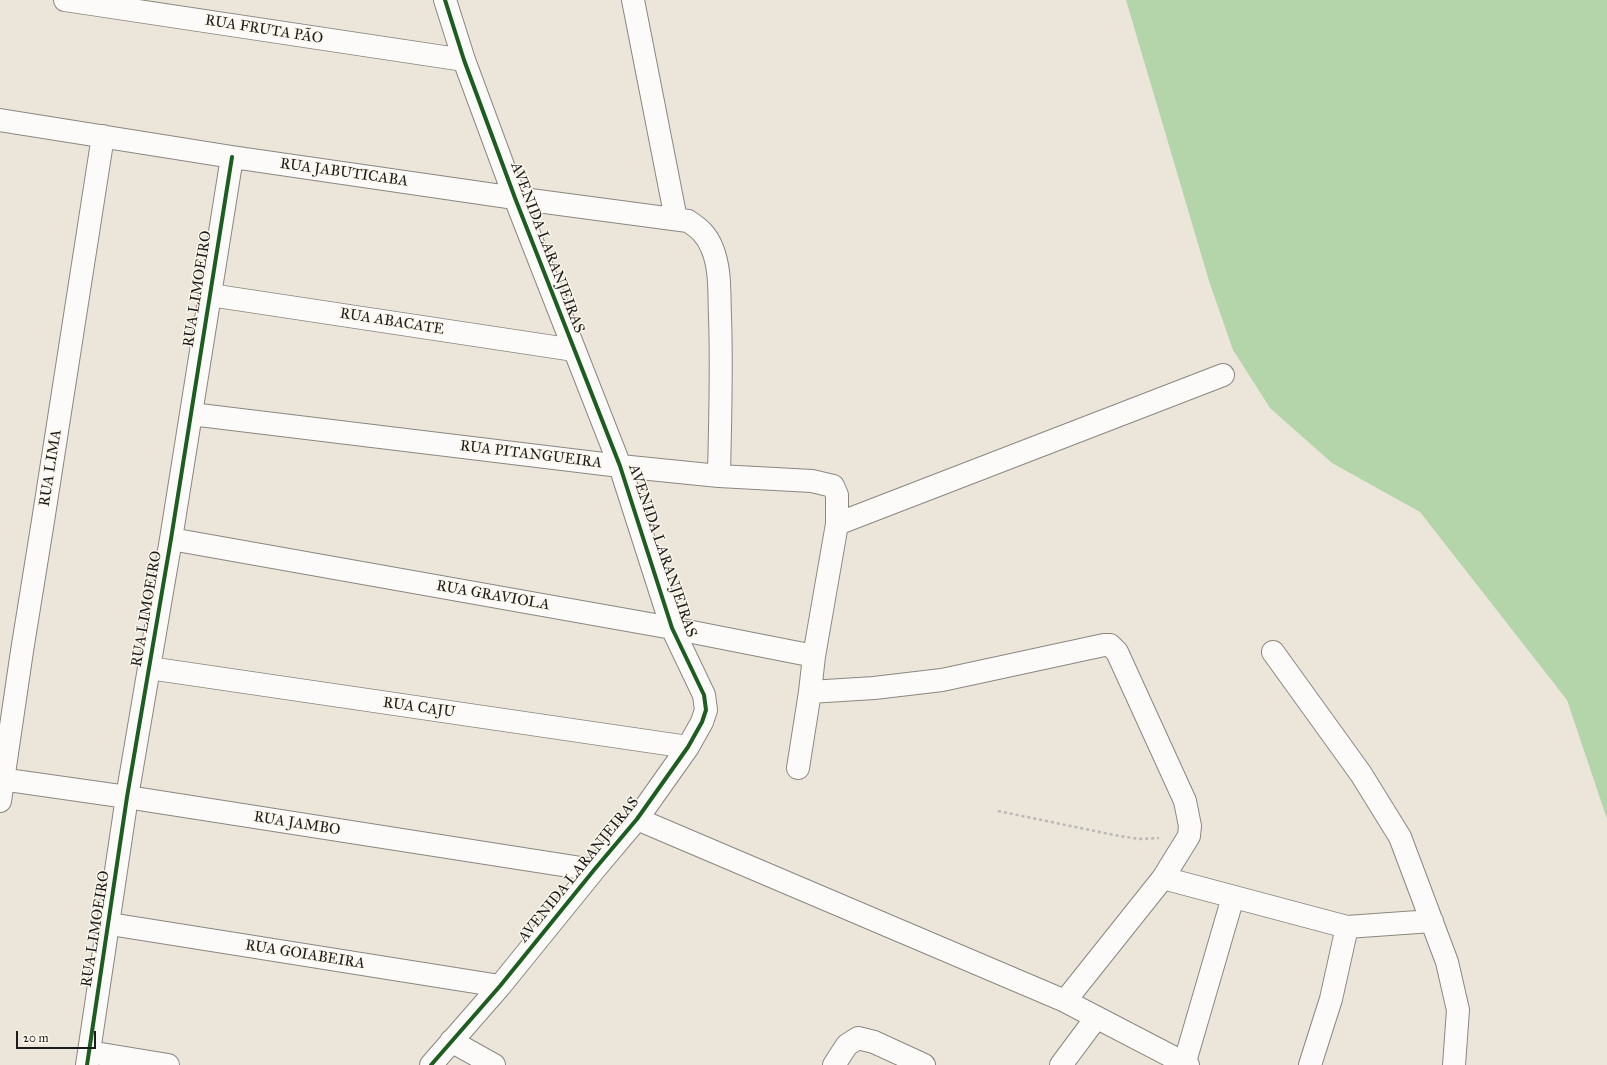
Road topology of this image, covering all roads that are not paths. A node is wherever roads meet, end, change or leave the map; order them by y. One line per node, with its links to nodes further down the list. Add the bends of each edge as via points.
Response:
1 (65, 0): 4 (street, RUA FRUTA PÃO)
2 (445, 0): 4 (street, AVENIDA LARANJEIRAS)
3 (633, 0): 9 (street)
4 (464, 60): 8 (street, AVENIDA LARANJEIRAS)
5 (0, 120): 6 (street, RUA JABUTICABA)
6 (102, 136): 7 (street, RUA JABUTICABA); 25 (street, RUA LIMA)
7 (232, 157): 8 (street, RUA JABUTICABA); 10 (street, RUA LIMOEIRO)
8 (515, 198): 9 (street, RUA JABUTICABA); 11 (street, AVENIDA LARANJEIRAS)
9 (682, 220): 15 (street, via 701,230 708,239 717,270 722,374)
10 (210, 295): 11 (street, RUA ABACATE); 13 (street, RUA LIMOEIRO)
11 (574, 350): 14 (street, AVENIDA LARANJEIRAS)
12 (1223, 375): 16 (street)
13 (191, 414): 14 (street, RUA PITANGUEIRA); 17 (street, RUA LIMOEIRO)
14 (620, 466): 15 (street, RUA PITANGUEIRA); 18 (street, AVENIDA LARANJEIRAS)
15 (719, 476): 16 (street, RUA PITANGUEIRA, via 812,481 832,486 837,495)
16 (837, 524): 20 (street, RUA PITANGUEIRA)
17 (171, 539): 18 (street, RUA GRAVIOLA); 21 (street, RUA LIMOEIRO)
18 (672, 628): 20 (street, RUA GRAVIOLA); 23 (street, AVENIDA LARANJEIRAS, via 706,702 705,716)
19 (1273, 652): 32 (street, via 1361,774 1400,838)
20 (814, 656): 22 (street, RUA PITANGUEIRA)
21 (149, 668): 23 (street, RUA CAJU); 26 (street, RUA LIMOEIRO)
22 (810, 692): 24 (street, RUA PITANGUEIRA); 30 (street, via 942,680 1104,645 1110,646 1117,652 1185,801 1190,826 1189,836)
23 (688, 747): 28 (street, AVENIDA LARANJEIRAS)
24 (798, 768)
25 (2, 779): 26 (street, RUA JAMBO); 27 (street, RUA LIMA)
26 (127, 797): 29 (street, RUA JAMBO); 33 (street, RUA LIMOEIRO)
27 (0, 801)
28 (637, 819): 29 (street, AVENIDA LARANJEIRAS); 36 (street)
29 (594, 870): 35 (street, AVENIDA LARANJEIRAS)
30 (1163, 878): 31 (street); 36 (street)
31 (1233, 897): 34 (street); 40 (street)
32 (1432, 921): 34 (street); 48 (street, via 1447,962 1458,1010)
33 (110, 924): 35 (street, RUA GOIABEIRA); 39 (street, RUA LIMOEIRO)
34 (1347, 927): 47 (street, via 1330,999)
35 (500, 986): 38 (street, AVENIDA LARANJEIRAS)
36 (1064, 1001): 37 (street)
37 (1096, 1018): 40 (street); 46 (street)
38 (451, 1041): 42 (street, AVENIDA LARANJEIRAS); 43 (street)
39 (88, 1059): 41 (street)
40 (1186, 1064)
41 (168, 1065)
42 (431, 1065)
43 (494, 1065)
44 (834, 1065): 45 (street, via 847,1045 858,1038 874,1042)
45 (924, 1065)
46 (1061, 1065)
47 (1310, 1065)
48 (1454, 1065)

